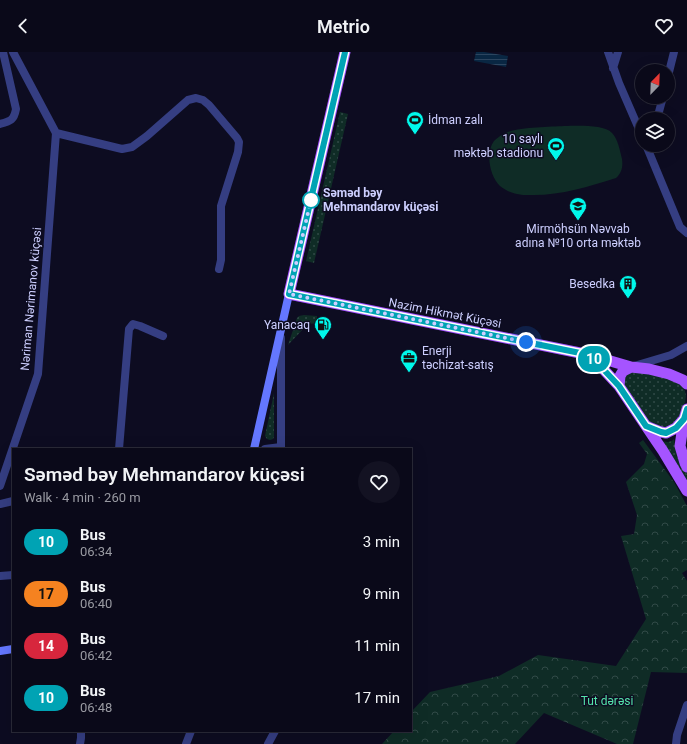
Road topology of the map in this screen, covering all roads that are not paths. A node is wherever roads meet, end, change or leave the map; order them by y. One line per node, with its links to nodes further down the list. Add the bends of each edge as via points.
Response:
1 (3, 52): 10 (street, via 16,109 14,117 9,122)
2 (13, 52): 11 (street)
3 (345, 52): 15 (main road)
4 (608, 52): 8 (street)
5 (618, 52): 8 (street)
6 (674, 52): 7 (street)
7 (671, 64)
8 (613, 68): 9 (street)
9 (635, 120)
10 (0, 124)
11 (56, 133): 14 (street, via 122,149 132,147 147,136 188,100 196,98 209,105 239,142 221,206 221,260); 25 (street, Nəriman Nərimanov küçəsi, via 38,374)
12 (650, 152): 13 (street, via 680,227)
13 (687, 231)
14 (218, 269)
15 (290, 294): 16 (main road); 19 (main road, Nazim Hikmət Küçəsi)
16 (280, 331): 27 (main road); 28 (street)
17 (163, 336): 26 (street, via 133,324 129,329)
18 (687, 346): 20 (street, via 671,355)
19 (590, 355): 20 (main road, Nazim Hikmət Küçəsi); 22 (main road)
20 (631, 367): 21 (main road, Nazim Hikmət Küçəsi, via 668,374); 22 (main road, via 620,376)
21 (687, 384)
22 (619, 386): 24 (main road)
23 (685, 414): 24 (main road, via 676,428 666,433); 30 (main road, via 680,446)
24 (646, 426): 32 (main road)
25 (13, 448)
26 (119, 448)
27 (254, 448)
28 (282, 448)
29 (12, 451): 31 (street, Nəriman Nərimanov küçəsi)
30 (687, 467)
31 (0, 486)
32 (687, 491)
33 (12, 501): 34 (street)
34 (0, 504)
35 (0, 576): 36 (street)
36 (12, 576)
37 (12, 649): 38 (main road)
38 (0, 652)
39 (687, 705): 46 (street)
40 (81, 732): 43 (street)
41 (191, 732): 44 (street)
42 (274, 732): 45 (street)
43 (80, 744)
44 (186, 744)
45 (268, 744)
46 (676, 744)

